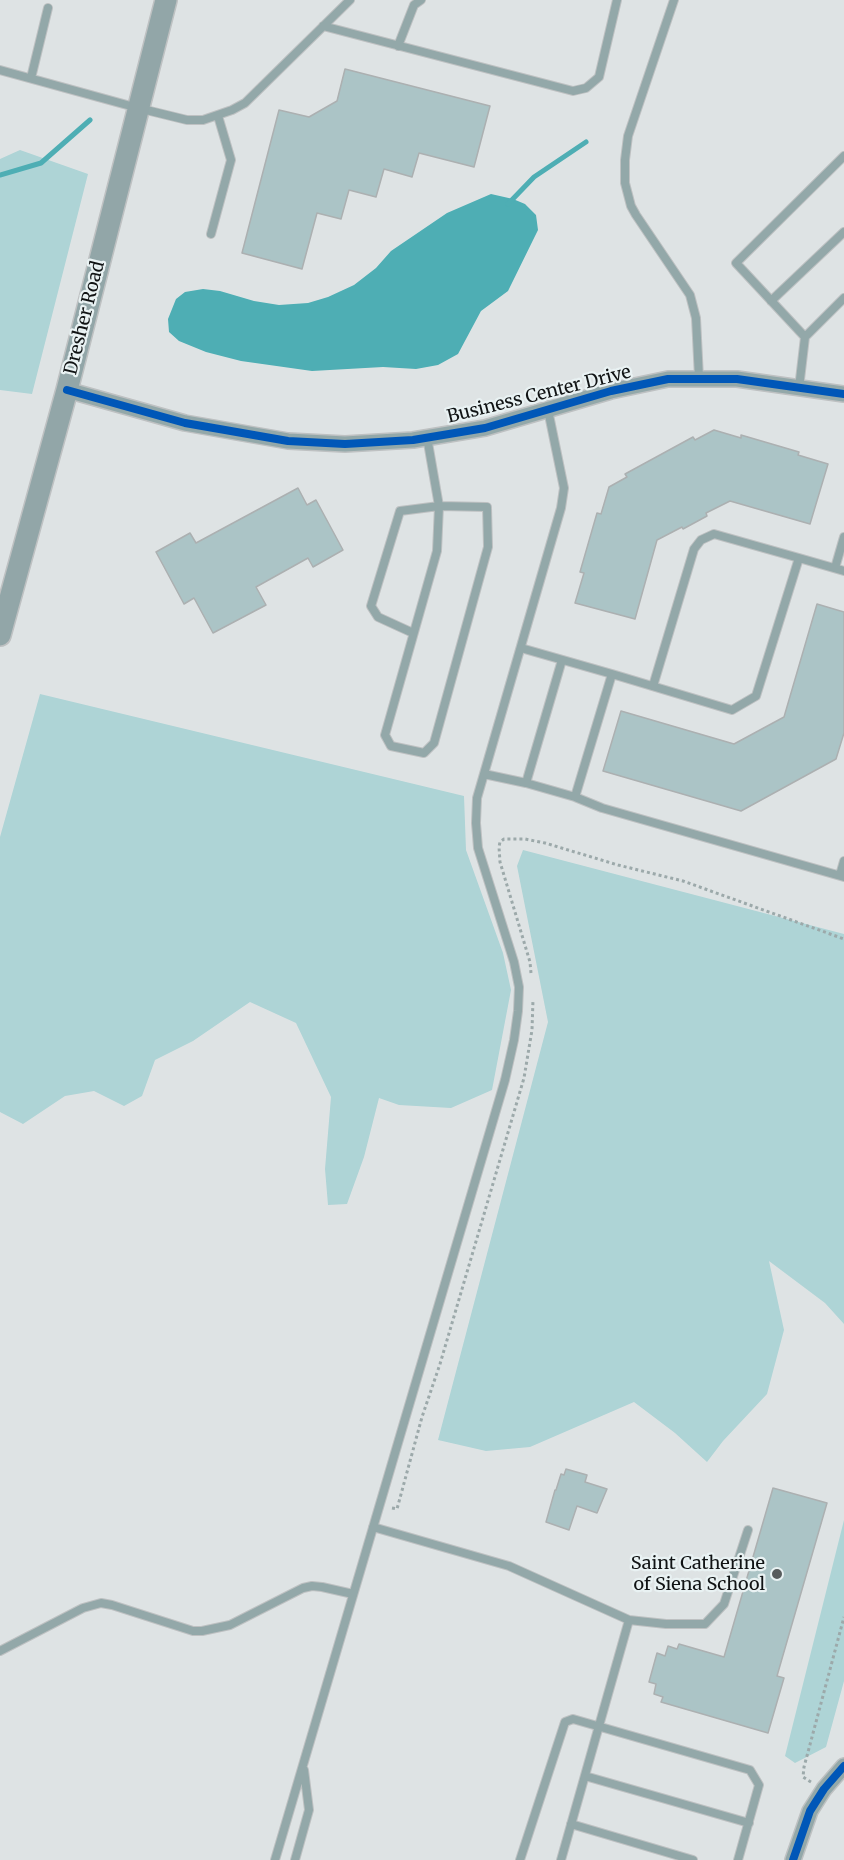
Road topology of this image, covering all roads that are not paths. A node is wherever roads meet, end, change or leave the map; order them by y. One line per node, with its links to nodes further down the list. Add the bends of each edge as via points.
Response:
1 (166, 0): 11 (main road, Dresher Road)
2 (350, 0): 7 (lane)
3 (421, 0): 8 (lane, via 414,4)
4 (617, 0): 8 (lane, via 599,77 573,91)
5 (674, 0): 19 (lane, via 628,136 625,183 647,234 690,295 696,318)
6 (48, 8): 10 (lane)
7 (323, 26): 8 (lane); 12 (lane, via 245,103)
8 (398, 46)
9 (0, 70): 10 (lane)
10 (31, 78): 11 (lane)
11 (138, 108): 12 (lane, via 187,120); 21 (main road, Dresher Road)
12 (218, 116): 15 (lane, via 231,160)
13 (844, 156): 17 (lane, via 736,263)
14 (844, 232): 17 (lane)
15 (211, 234)
16 (844, 298): 18 (lane)
17 (771, 301): 18 (lane)
18 (806, 337): 20 (lane)
19 (699, 378): 20 (street, Business Center Drive); 23 (street, Business Center Drive, via 668,379 611,391)
20 (799, 388): 22 (street, Business Center Drive)
21 (67, 390): 24 (street, Business Center Drive, via 184,423 288,441 345,444); 31 (main road, Dresher Road)
22 (844, 394)
23 (548, 410): 24 (street, Business Center Drive, via 485,428); 32 (lane, via 564,488)
24 (427, 437): 25 (lane)
25 (440, 506): 30 (lane, via 437,551); 30 (lane, via 400,511 371,606 378,617); 30 (lane, via 487,507 488,547 434,743 424,753 391,746 385,735)
26 (844, 537): 28 (lane)
27 (799, 558): 28 (lane); 35 (lane, via 756,696 732,710); 35 (lane, via 714,534 701,540 694,549)
28 (835, 568): 29 (lane)
29 (844, 571)
30 (413, 633)
31 (0, 635)
32 (520, 648): 33 (lane); 36 (lane)
33 (562, 660): 34 (lane); 37 (lane)
34 (612, 674): 35 (lane); 38 (lane)
35 (653, 686)
36 (484, 774): 37 (lane); 41 (lane, via 477,798 478,848 514,962 518,1011 505,1080)
37 (526, 783): 38 (lane)
38 (575, 797): 40 (lane)
39 (844, 861): 40 (lane)
40 (842, 876)
41 (373, 1527): 43 (lane); 44 (lane, via 509,1566)
42 (748, 1530): 44 (lane, via 724,1604 705,1624)
43 (353, 1594): 45 (lane, via 322,1587 303,1588 230,1625 202,1631 101,1603 82,1608); 47 (lane)
44 (629, 1620): 46 (lane)
45 (0, 1651)
46 (598, 1726): 49 (lane); 50 (lane, via 750,1770 759,1785); 54 (lane, via 573,1719 565,1722)
47 (304, 1765): 52 (lane); 53 (lane, via 309,1810)
48 (844, 1766): 58 (street, via 810,1811)
49 (585, 1776): 50 (lane); 51 (lane)
50 (749, 1823): 57 (lane)
51 (570, 1824): 55 (lane); 56 (lane)
52 (275, 1860)
53 (295, 1860)
54 (520, 1860)
55 (561, 1860)
56 (693, 1860)
57 (738, 1860)
58 (793, 1860)

